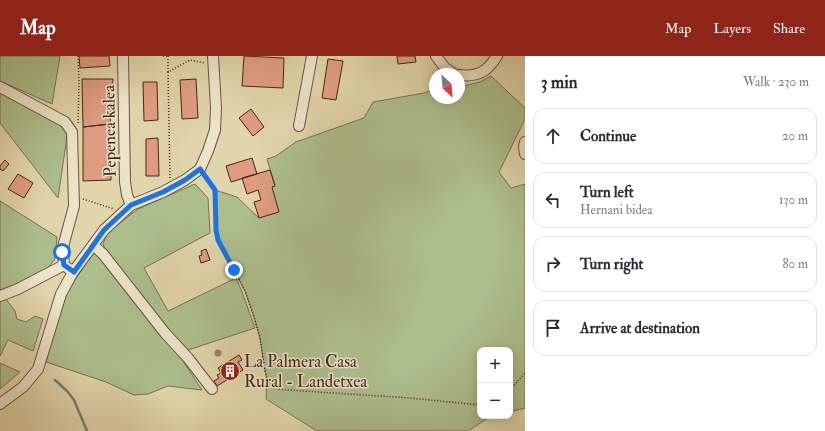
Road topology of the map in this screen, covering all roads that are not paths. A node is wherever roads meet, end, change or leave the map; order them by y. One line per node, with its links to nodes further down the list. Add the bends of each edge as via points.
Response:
1 (123, 56): 12 (street, Pepenea kalea, via 126,182)
2 (312, 56): 9 (street)
3 (436, 56): 6 (street)
4 (497, 56): 7 (street, via 491,66 481,73)
5 (209, 59): 12 (street, via 216,108 214,130 200,169 163,192)
6 (445, 68)
7 (465, 76)
8 (0, 87): 14 (street, via 65,122 72,132 74,206 62,252)
9 (299, 126)
10 (525, 142): 11 (street)
11 (525, 154)
12 (131, 205): 13 (street, via 104,230)
13 (93, 245): 15 (street); 17 (street)
14 (64, 265): 15 (street); 16 (street)
15 (74, 272): 18 (street, via 61,294 38,369 23,387)
16 (0, 296)
17 (212, 389)
18 (0, 404)

